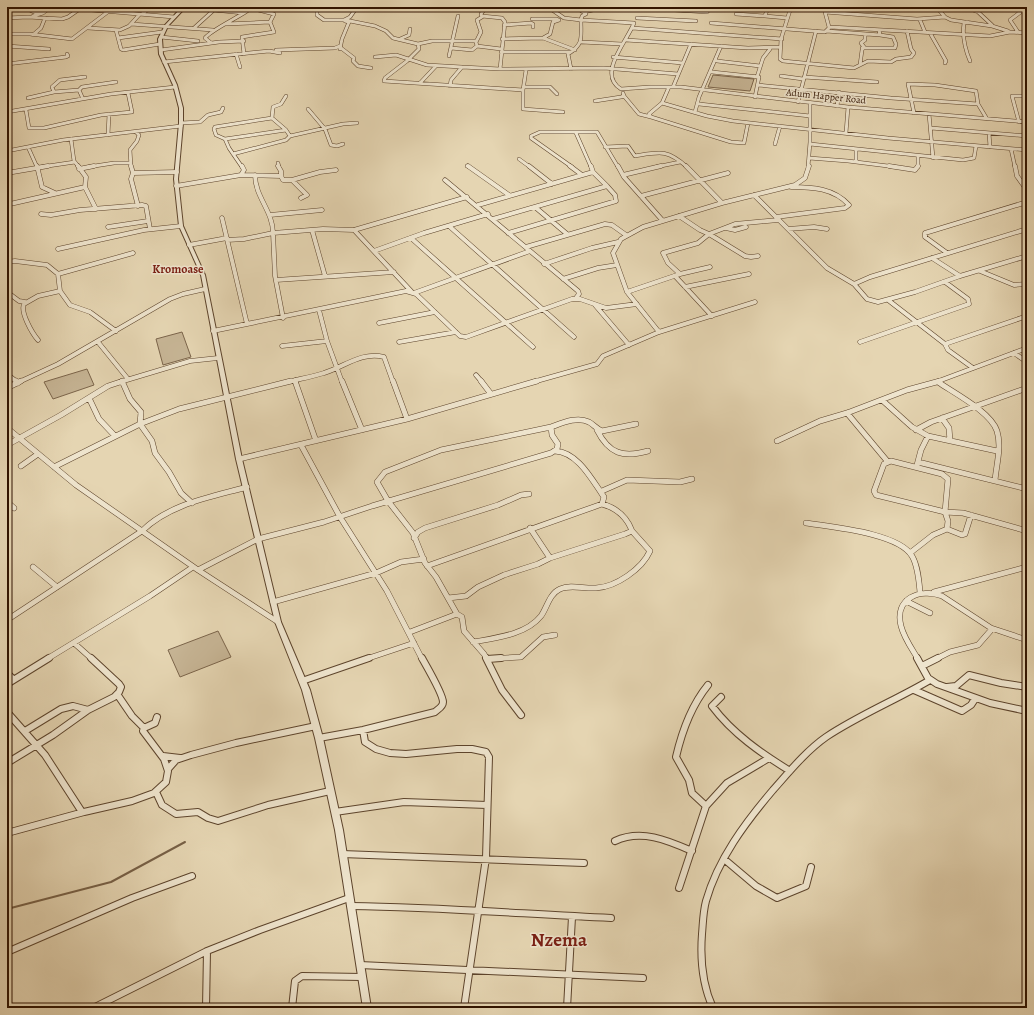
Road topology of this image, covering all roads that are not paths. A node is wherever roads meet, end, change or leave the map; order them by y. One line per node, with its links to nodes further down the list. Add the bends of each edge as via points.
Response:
1 (23, 7): 30 (street, via 36,13)
2 (51, 7): 30 (street)
3 (151, 7): 32 (street)
4 (184, 7): 40 (street)
5 (216, 7): 23 (street)
6 (317, 7): 46 (street, via 317,14 321,18)
7 (357, 7): 46 (street, via 350,17)
8 (475, 7): 20 (street)
9 (548, 7): 45 (street)
10 (576, 7): 27 (street)
11 (603, 7): 27 (street)
12 (692, 7): 28 (street)
13 (711, 7): 28 (street, via 707,12)
14 (768, 7): 36 (street)
15 (791, 7): 42 (street)
16 (895, 7): 24 (street)
17 (976, 7): 25 (street)
18 (81, 8): 26 (street); 39 (street, via 64,19)
19 (250, 8): 31 (street); 51 (street, via 274,13)
20 (485, 8): 35 (street)
21 (643, 8): 22 (street); 41 (street)
22 (665, 8): 28 (street)
23 (213, 10): 31 (street); 62 (street)
24 (939, 10): 38 (street); 59 (street, via 974,10)
25 (1022, 11): 29 (street); 74 (street, via 1010,20)
26 (109, 12): 32 (street); 61 (street)
27 (584, 12): 48 (street, via 586,14)
28 (686, 12)
29 (1027, 12)
30 (43, 13): 37 (street)
31 (244, 13): 55 (street)
32 (141, 14): 40 (street); 54 (street, via 132,20)
33 (736, 14): 36 (street)
34 (458, 16): 93 (street)
35 (482, 16): 57 (street, via 502,18); 94 (street, via 477,20 480,32)
36 (765, 16): 42 (street)
37 (28, 17): 39 (street); 43 (street)
38 (945, 17): 49 (street); 52 (street)
39 (45, 18): 80 (street, via 41,28)
40 (174, 18): 58 (street)
41 (637, 18): 50 (street); 53 (street)
42 (787, 18): 66 (street)
43 (7, 19)
44 (532, 19): 47 (street)
45 (568, 19): 47 (street); 48 (street)
46 (344, 20): 90 (street, via 375,26); 107 (street, via 349,22 341,40)
47 (559, 20): 87 (street, via 553,22 550,34)
48 (580, 20): 53 (street); 96 (street)
49 (920, 20): 64 (street, via 855,12 825,12); 73 (street)
50 (696, 21)
51 (270, 22): 55 (street); 95 (street, via 274,32 244,36)
52 (968, 22): 59 (street); 79 (street, via 964,23)
53 (634, 23): 63 (street)
54 (131, 24): 58 (street); 67 (street)
55 (225, 24): 68 (street)
56 (711, 24): 66 (street)
57 (504, 25): 60 (street, via 531,23); 88 (street)
58 (166, 26): 62 (street); 81 (street)
59 (992, 26): 74 (street)
60 (533, 27)
61 (88, 28): 67 (street); 80 (street, via 70,40)
62 (194, 28): 68 (street)
63 (632, 28): 78 (street); 91 (street)
64 (829, 28): 69 (street); 71 (street)
65 (410, 29): 90 (street, via 409,35)
66 (784, 29): 70 (street); 89 (street)
67 (116, 30): 85 (street)
68 (213, 30): 86 (street)
69 (879, 30): 72 (street); 83 (street)
70 (816, 31): 71 (street); 132 (street)
71 (826, 31): 82 (street)
72 (907, 31): 73 (street); 133 (street, via 913,56 891,62 868,61)
73 (925, 32): 75 (street)
74 (1016, 32): 76 (street); 79 (street, via 990,36)
75 (930, 33): 79 (street); 130 (street)
76 (1027, 33)
77 (7, 34): 80 (street); 84 (street)
78 (710, 34): 89 (street); 101 (street)
79 (963, 34): 126 (street)
80 (33, 35)
81 (161, 35): 85 (street); 92 (street); 106 (street)
82 (865, 35): 83 (street); 111 (street)
83 (880, 35): 111 (street, via 893,37 895,48)
84 (7, 37)
85 (118, 38): 106 (street, via 121,49 124,50)
86 (205, 38): 92 (street); 97 (street)
87 (543, 38): 88 (street); 114 (street)
88 (502, 39): 113 (street)
89 (782, 39): 108 (street)
90 (399, 40): 98 (street)
91 (626, 40): 99 (street); 100 (street)
92 (198, 41): 103 (street)
93 (452, 41): 94 (street); 98 (street); 109 (street)
94 (476, 41): 104 (street)
95 (244, 42): 97 (street); 121 (street)
96 (581, 42): 99 (street); 114 (street)
97 (211, 43): 103 (street)
98 (418, 44): 125 (street, via 419,49)
99 (622, 44): 124 (street)
100 (691, 44): 101 (street); 129 (street)
101 (706, 45): 105 (street)
102 (7, 46): 112 (street)
103 (188, 46): 106 (street)
104 (477, 46): 109 (street, via 472,50); 113 (street)
105 (722, 46): 110 (street); 128 (street)
106 (160, 47): 127 (street)
107 (341, 47): 115 (street); 116 (street); 138 (street, via 354,58 353,61 358,66)
108 (780, 47): 110 (street); 132 (street, via 782,61)
109 (451, 48): 122 (street)
110 (771, 48): 135 (street, via 765,52)
111 (862, 48): 133 (street)
112 (49, 49)
113 (501, 50): 117 (street); 140 (street)
114 (575, 50): 117 (street)
115 (273, 51): 118 (street); 121 (street)
116 (332, 52)
117 (570, 52): 141 (street, via 568,56)
118 (280, 53)
119 (67, 54): 131 (street, via 66,57)
120 (236, 54): 121 (street); 127 (street); 136 (street)
121 (244, 54)
122 (450, 56)
123 (375, 57): 125 (street, via 394,54)
124 (613, 57): 129 (street); 139 (street)
125 (408, 60): 134 (street); 151 (street, via 393,71 384,82)
126 (970, 61)
127 (164, 62): 154 (street)
128 (717, 62): 135 (street); 143 (street)
129 (683, 63): 144 (street)
130 (945, 63)
131 (7, 64)
132 (808, 64): 133 (street, via 854,68); 148 (street)
133 (860, 65)
134 (436, 66): 137 (street); 151 (street)
135 (760, 66): 147 (street)
136 (240, 67)
137 (462, 67): 140 (street); 153 (street)
138 (371, 68)
139 (611, 68): 141 (street); 144 (street); 159 (street, via 615,84)
140 (500, 69): 142 (street)
141 (571, 69): 142 (street)
142 (526, 70): 156 (street)
143 (712, 72): 147 (street); 160 (street)
144 (678, 74): 155 (street)
145 (781, 76): 148 (street)
146 (85, 77): 161 (street, via 57,82 52,87)
147 (757, 77): 152 (street, via 760,78)
148 (804, 78): 150 (street); 157 (street)
149 (116, 82): 158 (street, via 82,87)
150 (877, 82)
151 (420, 84): 153 (street)
152 (758, 85): 157 (street); 167 (street)
153 (450, 86): 156 (street)
154 (175, 87): 163 (street); 197 (street, via 181,108)
155 (671, 87): 159 (street, Adum Happer Road); 160 (street, Adum Happer Road); 174 (street)
156 (524, 89): 164 (street, via 550,87); 184 (street, via 525,110)
157 (800, 89): 162 (street); 173 (street)
158 (79, 90): 161 (street); 171 (street)
159 (623, 90): 166 (street)
160 (703, 90): 167 (street, Adum Happer Road); 176 (street, via 699,96)
161 (54, 92): 169 (street)
162 (839, 92): 170 (street); 178 (street)
163 (128, 93): 171 (street); 187 (street, via 132,112)
164 (557, 94)
165 (286, 96): 191 (street, via 281,104 273,106)
166 (624, 96): 172 (street); 190 (street, via 639,114)
167 (755, 96): 173 (street, Adum Happer Road)
168 (1027, 96): 193 (street, via 1012,96)
169 (28, 98)
170 (910, 98): 177 (street); 177 (street, via 907,85 922,84 971,89 976,91); 186 (street)
171 (83, 99): 182 (street)
172 (595, 101)
173 (798, 102): 175 (street, Adum Happer Road)
174 (662, 103): 185 (street); 190 (street, via 649,114)
175 (810, 103): 178 (street, Adum Happer Road); 189 (street)
176 (699, 104): 185 (street); 189 (street)
177 (978, 104): 192 (street)
178 (837, 106): 179 (street, Adum Happer Road)
179 (848, 107): 186 (street, Adum Happer Road); 205 (street)
180 (222, 108): 197 (street, via 221,112 208,115 200,122)
181 (308, 109): 200 (street)
182 (26, 110): 183 (street); 187 (street, via 32,129)
183 (7, 112)
184 (563, 112)
185 (695, 112): 196 (street)
186 (914, 113): 188 (street, Adum Happer Road)
187 (109, 114): 207 (street)
188 (929, 114): 192 (street, Adum Happer Road); 199 (street)
189 (810, 116): 201 (street)
190 (651, 117): 196 (street, via 731,142 744,143)
191 (272, 118): 202 (street); 211 (street, via 215,127 216,135)
192 (987, 119): 193 (street, Adum Happer Road)
193 (1019, 122): 194 (street, Adum Happer Road)
194 (1027, 122)
195 (358, 123): 200 (street)
196 (748, 123): 198 (street)
197 (181, 125): 203 (street); 239 (street)
198 (780, 126): 201 (street); 214 (street)
199 (931, 128): 206 (street); 212 (street)
200 (325, 129): 208 (street); 213 (street, via 331,145)
201 (810, 129): 205 (street); 215 (street)
202 (286, 130): 208 (street); 211 (street)
203 (136, 132): 207 (street); 232 (street, via 139,136 130,150)
204 (576, 133): 218 (street, via 597,132); 240 (street); 245 (street, via 540,132 531,136)
205 (846, 133): 212 (street)
206 (989, 133): 209 (street); 219 (street)
207 (108, 135): 210 (street)
208 (290, 136): 224 (street, via 286,140)
209 (1027, 136)
210 (71, 139): 217 (street); 229 (street)
211 (225, 139): 224 (street)
212 (932, 142): 216 (street); 227 (street)
213 (343, 144)
214 (775, 144)
215 (810, 144): 220 (street); 226 (street)
216 (976, 146): 219 (street); 227 (street, via 975,156 969,160)
217 (28, 147): 223 (street); 235 (street)
218 (605, 147): 230 (street, via 628,146 635,156 666,153); 246 (street)
219 (990, 147): 221 (street)
220 (856, 149): 225 (street); 231 (street)
221 (1011, 149): 222 (street); 256 (street, via 1017,176)
222 (1027, 150)
223 (7, 151)
224 (232, 154): 243 (street, via 243,167)
225 (918, 156): 227 (street); 231 (street, via 918,168 915,170)
226 (809, 158): 231 (street); 255 (street, via 808,172 804,178)
227 (933, 158)
228 (520, 159): 251 (street)
229 (75, 162): 235 (street); 236 (street)
230 (680, 162): 246 (street); 248 (street)
231 (856, 162)
232 (130, 163): 236 (street); 238 (street)
233 (278, 163): 247 (street, via 282,171)
234 (467, 166): 258 (street)
235 (38, 169): 241 (street); 257 (street, via 42,187)
236 (79, 169): 254 (street, via 86,178)
237 (336, 170): 249 (street)
238 (133, 172): 239 (street); 267 (street, via 132,179)
239 (177, 172): 252 (street)
240 (593, 172): 245 (street); 253 (street)
241 (7, 173)
242 (728, 173): 248 (street)
243 (241, 175): 244 (street); 252 (street)
244 (255, 175): 247 (street); 273 (street, via 255,186)
245 (582, 175): 251 (street)
246 (623, 175): 260 (street)
247 (281, 176): 249 (street, via 285,180)
248 (700, 179): 260 (street); 264 (street)
249 (292, 180): 262 (street, via 307,195)
250 (445, 180): 261 (street)
251 (552, 184): 258 (street)
252 (176, 186): 281 (street)
253 (606, 186): 268 (street); 278 (street, via 615,195 616,201)
254 (85, 187): 257 (street); 269 (street)
255 (788, 187): 259 (street); 277 (street, via 815,187 842,197 849,205 845,208)
256 (1027, 190)
257 (55, 193): 265 (street)
258 (510, 195): 266 (street)
259 (754, 195): 264 (street); 277 (street)
260 (641, 196): 279 (street)
261 (467, 197): 266 (street); 291 (street)
262 (301, 198)
263 (1027, 202): 308 (street, via 925,233 925,237)
264 (722, 203): 274 (street)
265 (10, 204)
266 (478, 205): 272 (street)
267 (138, 206): 269 (street); 280 (street, via 146,206)
268 (535, 207): 276 (street); 278 (street)
269 (96, 209): 271 (street)
270 (322, 210): 273 (street)
271 (41, 214)
272 (488, 214): 276 (street); 282 (street)
273 (270, 215): 293 (street)
274 (679, 216): 279 (street); 296 (street)
275 (222, 218): 300 (street)
276 (493, 219): 294 (street)
277 (777, 219): 285 (street, via 739,223); 287 (street)
278 (552, 220): 294 (street); 295 (street)
279 (663, 220): 297 (street)
280 (148, 221): 283 (street); 286 (street)
281 (181, 226): 286 (street); 302 (street)
282 (449, 226): 299 (street); 314 (street)
283 (108, 227)
284 (746, 227): 285 (street, via 735,230)
285 (726, 228): 296 (street)
286 (150, 229): 304 (street)
287 (788, 229): 288 (street, via 814,226); 329 (street, via 827,268)
288 (827, 229)
289 (1027, 229): 292 (street)
290 (312, 230): 291 (street); 293 (street); 322 (street)
291 (354, 230): 305 (street)
292 (1021, 231): 298 (street); 308 (street)
293 (273, 233): 300 (street, via 244,239); 327 (street)
294 (508, 233): 303 (street)
295 (567, 234): 297 (street, via 609,224); 303 (street)
296 (709, 234): 309 (street, via 746,256); 320 (street, via 698,243 663,253 670,265)
297 (626, 235): 301 (street)
298 (1027, 235)
299 (411, 238): 305 (street); 325 (street)
300 (227, 239): 302 (street); 352 (street, via 239,299)
301 (618, 242): 313 (street); 315 (street, via 613,253)
302 (189, 246): 332 (street, via 203,275)
303 (526, 247): 306 (street)
304 (58, 249)
305 (374, 251): 318 (street)
306 (530, 252): 313 (street); 314 (street)
307 (133, 253): 319 (street)
308 (947, 253): 311 (street)
309 (758, 256)
310 (1027, 256): 317 (street)
311 (932, 258): 324 (street); 329 (street)
312 (7, 262): 319 (street, via 45,264)
313 (544, 264): 326 (street)
314 (494, 265): 325 (street); 343 (street)
315 (617, 265): 326 (street); 336 (street)
316 (710, 267): 320 (street)
317 (980, 271): 324 (street); 330 (street, via 1014,286)
318 (394, 272): 322 (street); 335 (street)
319 (58, 274): 333 (street)
320 (680, 274): 323 (street)
321 (749, 274): 331 (street)
322 (325, 276): 327 (street)
323 (675, 276): 331 (street); 336 (street)
324 (960, 276): 328 (street)
325 (456, 278): 335 (street); 349 (street)
326 (563, 279): 337 (street, via 578,291)
327 (276, 280): 348 (street)
328 (944, 282): 338 (street); 350 (street, via 968,299 969,304)
329 (854, 284): 338 (street, via 866,299 878,302)
330 (1026, 286)
331 (685, 287): 346 (street)
332 (205, 289): 353 (street, via 170,299); 354 (street)
333 (60, 291): 339 (street); 353 (street, via 70,305 90,312)
334 (7, 292): 339 (street, via 19,301)
335 (412, 292): 344 (street, via 401,292); 345 (street)
336 (627, 292): 341 (street)
337 (576, 298): 342 (street); 343 (street)
338 (888, 300): 350 (street)
339 (25, 302): 358 (street, via 22,310 29,329)
340 (755, 302): 346 (street)
341 (637, 304): 342 (street, via 610,308); 356 (street)
342 (594, 305): 364 (street)
343 (545, 308): 349 (street); 357 (street)
344 (319, 310): 348 (street); 359 (street)
345 (435, 312): 351 (street); 355 (street)
346 (712, 316): 356 (street)
347 (1027, 316): 363 (street)
348 (283, 318): 352 (street)
349 (506, 322): 355 (street, via 466,337); 366 (street)
350 (918, 322): 362 (street); 363 (street)
351 (379, 323)
352 (247, 324): 354 (street)
353 (116, 331): 360 (street)
354 (213, 331): 369 (street)
355 (456, 332): 361 (street)
356 (659, 332): 364 (street)
357 (574, 337)
358 (38, 340)
359 (326, 340): 365 (street); 371 (street)
360 (98, 342): 375 (street); 379 (street)
361 (400, 342)
362 (860, 342)
363 (945, 344): 372 (street, via 948,350)
364 (629, 345): 382 (street, via 601,357 597,364)
365 (282, 346)
366 (533, 347)
367 (1027, 348): 368 (street)
368 (1014, 353): 370 (street); 372 (street)
369 (218, 358): 375 (street, via 190,361); 384 (street)
370 (1027, 362)
371 (336, 368): 376 (street); 389 (street, via 352,360 384,356); 394 (street)
372 (973, 368): 378 (street)
373 (7, 374): 379 (street)
374 (476, 375): 382 (street)
375 (128, 379): 377 (street)
376 (294, 380): 384 (street); 402 (street)
377 (122, 381): 383 (street); 390 (street, via 131,400 140,408)
378 (938, 382): 385 (street); 386 (street)
379 (18, 383): 380 (street)
380 (7, 388)
381 (1027, 388): 386 (street)
382 (491, 394): 389 (street)
383 (88, 398): 397 (street, via 98,418); 399 (street)
384 (226, 398): 390 (street, via 190,405); 409 (street)
385 (882, 400): 387 (street); 396 (street)
386 (973, 406): 388 (street); 407 (street, via 990,420 996,429)
387 (847, 413): 400 (street, via 820,421); 410 (street)
388 (942, 418): 396 (street); 401 (street, via 951,433)
389 (407, 419): 394 (street)
390 (140, 424): 397 (street); 422 (street, via 150,437 154,453 169,472 180,493)
391 (636, 424): 395 (street, via 606,431)
392 (551, 427): 395 (street, via 581,420); 405 (street, via 552,435 558,444); 420 (street, via 441,450 385,472 377,482)
393 (7, 428): 399 (street)
394 (362, 430): 402 (street)
395 (598, 430): 406 (street, via 601,439 611,449 630,456)
396 (916, 430): 398 (street)
397 (115, 436): 413 (street)
398 (928, 436): 401 (street); 411 (street)
399 (19, 438): 403 (street); 408 (street)
400 (777, 441)
401 (950, 441): 407 (street)
402 (316, 442): 404 (street)
403 (7, 445)
404 (301, 445): 409 (street); 427 (street)
405 (555, 451): 418 (street, via 572,456); 420 (street)
406 (648, 451)
407 (998, 451): 415 (street)
408 (38, 454): 412 (street); 413 (street)
409 (239, 460): 416 (street)
410 (888, 462): 411 (street); 425 (street, via 884,464 876,485 876,495)
411 (917, 465): 415 (street); 425 (street, via 947,477)
412 (21, 466)
413 (54, 467): 431 (street, via 76,486)
414 (692, 479): 418 (street, via 683,483 629,480)
415 (995, 481): 417 (street)
416 (247, 487): 422 (street); 435 (street)
417 (1027, 489)
418 (602, 491): 423 (street)
419 (529, 494): 434 (street, via 425,528)
420 (388, 501): 427 (street); 434 (street, via 413,533)
421 (7, 502): 424 (street)
422 (192, 503): 431 (street, via 156,518)
423 (602, 504): 429 (street); 432 (street, via 617,511)
424 (14, 508)
425 (945, 513): 426 (street); 430 (street)
426 (971, 515): 430 (street, via 965,534); 433 (street)
427 (340, 517): 435 (street); 443 (street)
428 (806, 523): 436 (street, via 879,536)
429 (530, 528): 437 (street); 439 (street)
430 (947, 529): 436 (street, via 933,535)
431 (142, 531): 442 (street); 444 (street)
432 (632, 531): 437 (street); 458 (street, via 650,551 641,566 607,586 589,589 562,588 555,591 536,623 510,634)
433 (1027, 531)
434 (414, 538): 438 (street)
435 (258, 539): 442 (street); 449 (street)
436 (910, 553): 445 (street)
437 (550, 558): 447 (street, via 504,575 478,587 466,596)
438 (424, 559): 439 (street); 443 (street, via 401,562)
439 (428, 566): 447 (street)
440 (33, 567): 444 (street)
441 (1027, 567): 446 (street)
442 (195, 569): 453 (street); 459 (street)
443 (376, 572): 449 (street); 455 (street)
444 (57, 587): 452 (street)
445 (920, 592): 446 (street); 448 (street)
446 (933, 592): 454 (street)
447 (448, 598): 451 (street)
448 (906, 601): 450 (street); 462 (street, via 900,623 906,640)
449 (273, 602): 453 (street)
450 (930, 612)
451 (457, 614): 455 (street); 458 (street, via 462,617 464,631)
452 (7, 620)
453 (278, 622): 465 (street)
454 (992, 629): 457 (street); 462 (street, via 985,640 976,647 948,653)
455 (410, 632): 460 (street)
456 (555, 635): 461 (street, via 544,637 521,657)
457 (1027, 640)
458 (473, 642): 461 (street)
459 (74, 643): 464 (street); 472 (street, via 119,684 121,687)
460 (414, 643): 465 (street); 482 (street, via 441,695 442,706 435,712)
461 (487, 659): 478 (street, via 502,690)
462 (922, 666): 466 (street)
463 (7, 673): 464 (street)
464 (13, 679): 467 (street)
465 (302, 680): 480 (street)
466 (930, 680): 469 (street); 471 (street)
467 (7, 684)
468 (708, 685): 495 (street, via 696,700 676,757 689,780 692,793)
469 (946, 687): 470 (street, via 956,686 969,675); 474 (street)
470 (1027, 687)
471 (914, 690): 474 (street, via 962,711); 491 (street, via 825,738)
472 (117, 694): 475 (street); 481 (street)
473 (721, 697): 488 (street, via 712,706 716,712 726,724)
474 (975, 699): 476 (street)
475 (88, 710): 483 (street, via 72,706 55,712); 485 (street)
476 (1027, 711)
477 (7, 712): 483 (street)
478 (521, 715)
479 (157, 717): 481 (street, via 155,723)
480 (316, 726): 484 (street); 487 (street)
481 (144, 728): 486 (street, via 143,731)
482 (363, 730): 484 (street); 494 (street, via 366,742 375,750 385,753 470,749 486,752 490,761)
483 (24, 731): 485 (street)
484 (319, 738): 492 (street)
485 (36, 744): 489 (street); 496 (street)
486 (163, 756): 487 (street); 490 (street)
487 (180, 758): 490 (street)
488 (769, 758): 491 (street); 495 (street, via 727,783)
489 (7, 763)
490 (168, 769): 493 (street, via 167,780)
491 (790, 771): 503 (street, via 741,831)
492 (330, 791): 493 (street, via 218,820 198,812 176,814 162,805); 497 (street)
493 (156, 792): 496 (street)
494 (487, 805): 497 (street, via 404,802); 502 (street)
495 (706, 806): 500 (street)
496 (82, 812): 498 (street)
497 (336, 812): 501 (street)
498 (7, 833)
499 (615, 840): 500 (street, via 623,836 650,837)
500 (692, 851): 507 (street)
501 (342, 854): 502 (street); 508 (street)
502 (486, 858): 504 (street); 510 (street)
503 (724, 859): 505 (street, via 760,888 777,898 806,886); 526 (street, via 705,903 701,942 700,957 706,994)
504 (584, 863)
505 (811, 867)
506 (192, 876): 514 (street, via 132,898)
507 (679, 888)
508 (349, 898): 509 (street); 513 (street)
509 (351, 906): 510 (street, via 421,907); 515 (street)
510 (479, 912): 511 (street); 516 (street)
511 (572, 917): 512 (street); 517 (street)
512 (611, 918)
513 (207, 951): 520 (street); 521 (street)
514 (7, 952)
515 (360, 965): 516 (street); 518 (street)
516 (469, 971): 517 (street, via 492,970); 524 (street)
517 (568, 976): 519 (street); 525 (street)
518 (362, 977): 522 (street, via 302,976 295,981); 523 (street)
519 (643, 978)
520 (93, 1008)
521 (206, 1008)
522 (292, 1008)
523 (367, 1008)
524 (464, 1008)
525 (567, 1008)
526 (713, 1008)

